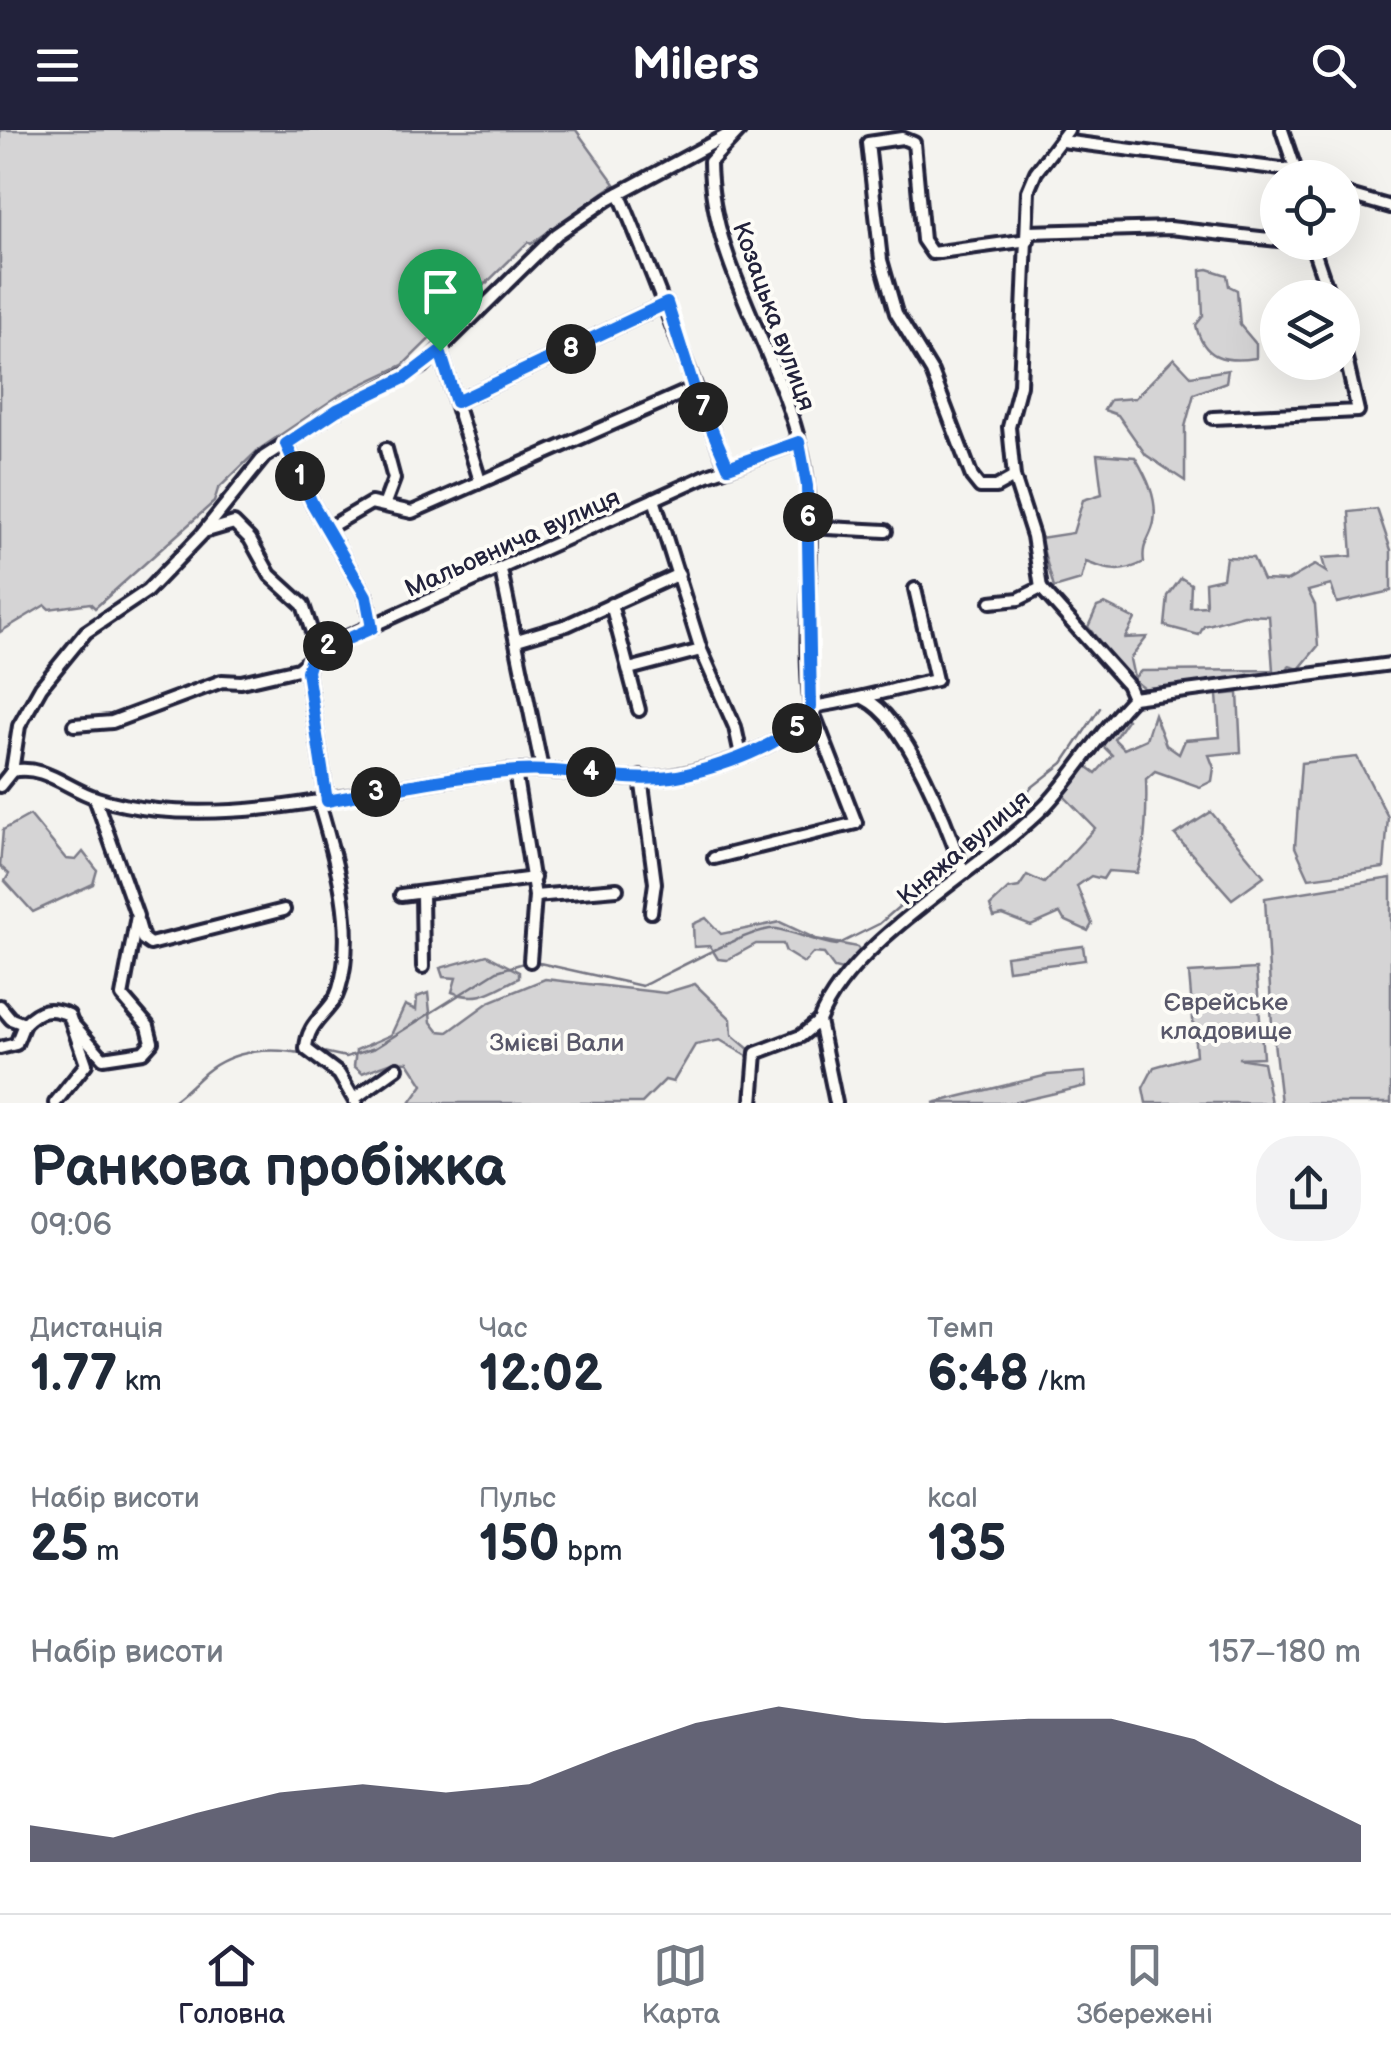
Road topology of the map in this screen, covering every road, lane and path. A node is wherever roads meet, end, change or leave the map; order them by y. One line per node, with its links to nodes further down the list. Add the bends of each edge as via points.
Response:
1 (738, 130): 6 (street); 8 (street)
2 (866, 130): 5 (street)
3 (1282, 130): 7 (street)
4 (1065, 136): 9 (street); 13 (street, via 1032,180)
5 (868, 144): 13 (street, via 902,138 914,143 923,240 932,252); 25 (street, via 881,260 905,332 932,372 972,477 980,487 996,487)
6 (697, 155): 8 (street, via 707,153); 10 (street)
7 (1295, 160)
8 (710, 162): 21 (street, Козацька вулиця, via 731,266 785,388)
9 (1260, 168)
10 (618, 194): 15 (street); 16 (street, via 556,234)
11 (1360, 199): 12 (street)
12 (1391, 207)
13 (1028, 236): 14 (street, via 1170,228); 25 (street, via 1020,386 1009,427)
14 (1260, 238)
15 (667, 303): 18 (street); 19 (street)
16 (440, 351): 19 (street); 22 (street)
17 (1351, 380): 20 (street, via 1358,412)
18 (694, 388): 24 (street); 26 (street)
19 (456, 402): 26 (street)
20 (1213, 418)
21 (799, 442): 24 (street, Мальовнича вулиця); 30 (street, Козацька вулиця)
22 (286, 444): 29 (street); 32 (street, via 264,458)
23 (386, 449): 28 (street, via 394,479)
24 (728, 467): 27 (street, Мальовнича вулиця)
25 (1014, 477): 35 (street)
26 (480, 481): 28 (street, via 412,512)
27 (654, 499): 33 (street, Мальовнича вулиця); 34 (street)
28 (385, 503): 29 (street, via 356,508)
29 (330, 527): 39 (street, via 366,596)
30 (808, 527): 31 (street); 47 (street, Козацька вулиця)
31 (886, 531)
32 (202, 534): 42 (street, via 234,523 250,539 270,575 304,606 315,641); 51 (street, via 147,590 86,632 41,687 19,726)
33 (502, 570): 39 (street, Мальовнича вулиця); 40 (street)
34 (679, 574): 38 (street); 41 (street)
35 (1041, 588): 37 (street); 45 (street)
36 (914, 589): 46 (street, via 936,680)
37 (991, 602)
38 (611, 604): 40 (street); 44 (street)
39 (372, 628): 42 (street, Мальовнича вулиця)
40 (518, 640): 52 (street)
41 (701, 650): 44 (street); 50 (street)
42 (312, 655): 49 (street, Мальовнича вулиця, via 298,669 222,681 112,722); 57 (street, via 307,671)
43 (1391, 664): 45 (street)
44 (629, 669): 48 (street)
45 (1133, 698): 59 (street, Княжа вулиця, via 1046,806)
46 (865, 700): 47 (street); 59 (street, via 880,706 908,752)
47 (811, 707): 50 (street, via 787,736); 58 (street, via 856,823)
48 (639, 710)
49 (74, 725)
50 (741, 755): 54 (street, via 671,776)
51 (18, 770): 55 (street); 56 (street, via 48,774)
52 (542, 770): 53 (street); 54 (street)
53 (515, 771): 57 (street); 60 (street)
54 (640, 777): 66 (street, via 655,882)
55 (0, 786)
56 (95, 798): 57 (street, via 174,810); 67 (street)
57 (323, 802): 76 (street, via 343,900 344,963 338,994 308,1031 306,1048 339,1074)
58 (714, 858)
59 (964, 871): 71 (street, Княжа вулиця, via 845,978)
60 (534, 878): 63 (street); 64 (street)
61 (617, 889): 64 (street)
62 (400, 894): 63 (street)
63 (422, 894): 69 (street)
64 (535, 896): 68 (street)
65 (284, 910): 67 (street, via 150,944)
66 (651, 912)
67 (137, 916): 73 (street, via 122,996 148,1026 152,1042 143,1052 103,1058)
68 (530, 961)
69 (423, 967)
70 (0, 1006): 72 (street)
71 (819, 1021): 78 (street, via 801,1036 756,1053); 79 (street)
72 (24, 1024): 73 (street, via 37,1011 53,1008 69,1014); 74 (street, via 16,1044)
73 (73, 1024): 77 (street, via 86,1064)
74 (0, 1048)
75 (396, 1068): 76 (street)
76 (355, 1101)
77 (55, 1103)
78 (752, 1103)
79 (836, 1103)

